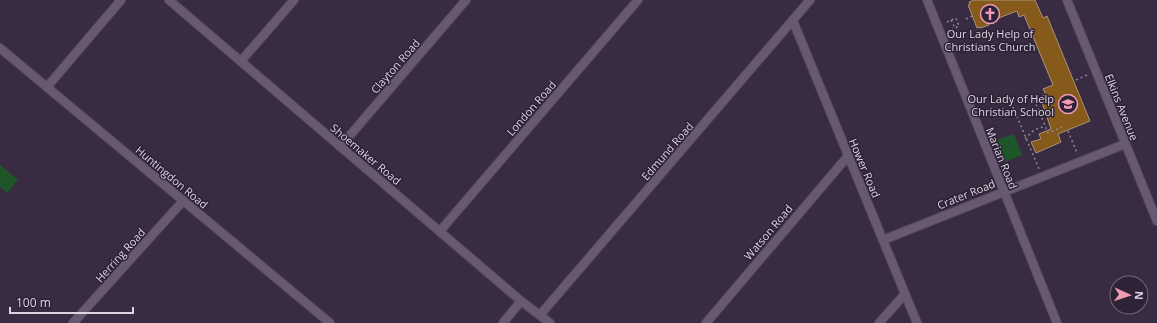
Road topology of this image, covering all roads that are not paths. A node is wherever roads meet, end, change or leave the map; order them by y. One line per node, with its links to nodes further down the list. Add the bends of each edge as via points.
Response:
1 (121, 0): 12 (street)
2 (169, 0): 11 (street, Shoemaker Road)
3 (294, 0): 11 (street)
4 (466, 0): 14 (street, Clayton Road)
5 (638, 0): 19 (street, London Road)
6 (810, 0): 9 (street, Edmund Road)
7 (927, 0): 16 (street, Marian Road)
8 (1067, 0): 13 (street, Elkins Avenue)
9 (792, 21): 15 (street, Hower Road); 23 (street, Edmund Road)
10 (0, 48): 12 (street, Huntingdon Road)
11 (241, 61): 14 (street, Shoemaker Road)
12 (47, 87): 17 (street, Huntingdon Road)
13 (1125, 144): 16 (street, Crater Road); 18 (street, Elkins Avenue)
14 (340, 147): 19 (street, Shoemaker Road)
15 (848, 156): 20 (street, Hower Road); 28 (street, Watson Road)
16 (1003, 191): 20 (street, Crater Road); 31 (street, Marian Road)
17 (183, 201): 24 (street, Herring Road); 25 (street, Huntingdon Road)
18 (1157, 221)
19 (440, 231): 22 (street, Shoemaker Road)
20 (883, 240): 21 (street, Hower Road)
21 (905, 294): 29 (street); 30 (street, Hower Road)
22 (521, 301): 23 (street, Shoemaker Road); 26 (street)
23 (540, 315): 27 (street, Shoemaker Road)
24 (73, 323)
25 (330, 323)
26 (503, 323)
27 (550, 323)
28 (706, 323)
29 (879, 323)
30 (917, 323)
31 (1057, 323)

